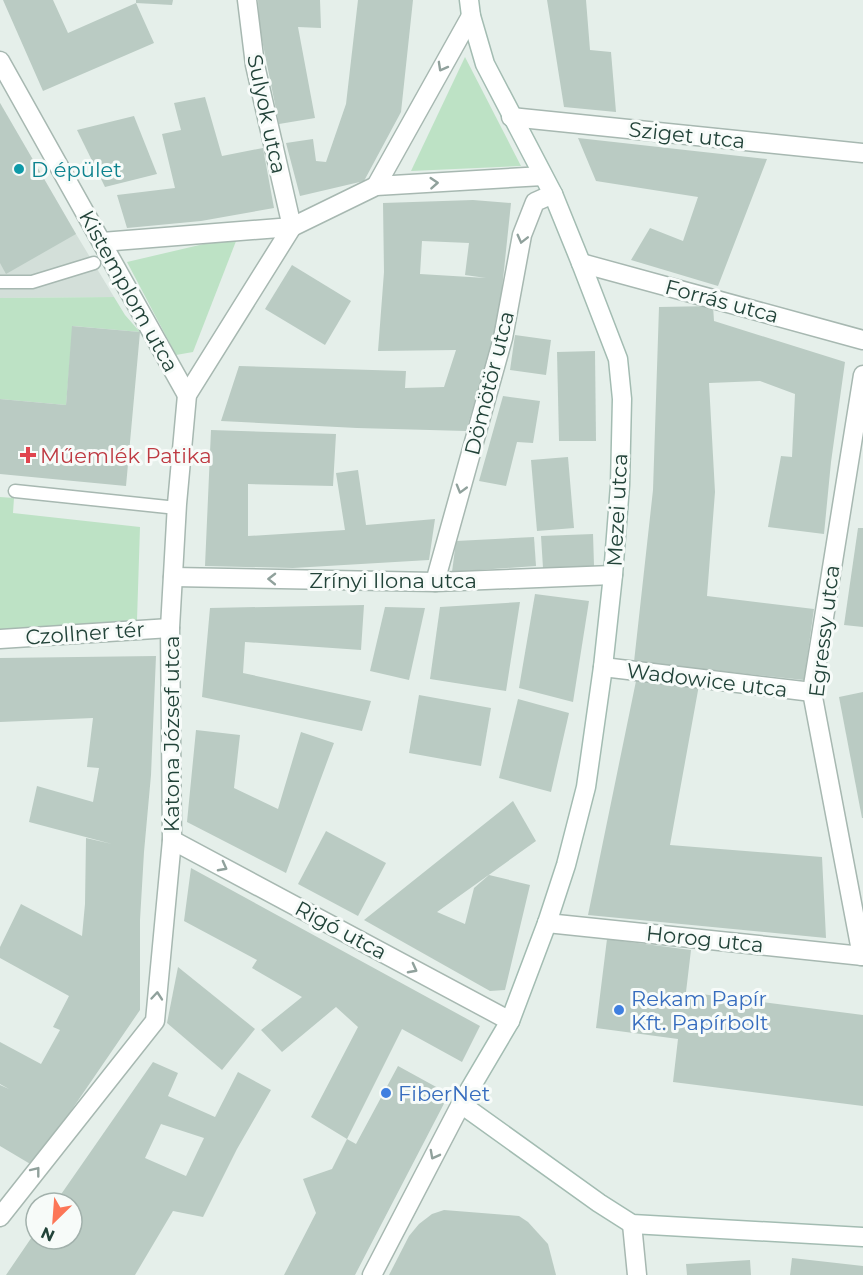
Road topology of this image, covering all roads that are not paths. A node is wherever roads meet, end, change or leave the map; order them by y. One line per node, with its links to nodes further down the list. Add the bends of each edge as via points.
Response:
1 (247, 0): 9 (street, Sulyok utca, via 255,65)
2 (470, 8): 4 (street, Mezei utca, via 485,64); 7 (street, Mezei utca, one-way to 7)
3 (0, 61): 10 (street, Kistemplom utca)
4 (511, 117): 5 (street, Sziget utca); 6 (street, Mezei utca)
5 (863, 153)
6 (543, 176): 7 (street, one-way to 6); 8 (street, Mezei utca)
7 (376, 186): 9 (street)
8 (553, 194): 12 (street, Mezei utca); 21 (street, Dömötör utca, one-way to 21, via 535,202 522,235 503,338)
9 (292, 227): 10 (street); 16 (street, Katona József utca)
10 (102, 242): 16 (street, Kistemplom utca)
11 (94, 263): 13 (lane, via 32,282)
12 (581, 263): 14 (street, Forrás utca); 19 (street, Mezei utca, via 618,359 622,399)
13 (0, 282)
14 (863, 340)
15 (863, 375): 25 (street, Egressy utca)
16 (186, 395): 18 (street, Katona József utca)
17 (15, 490): 18 (lane)
18 (177, 508): 20 (street, Katona József utca)
19 (613, 575): 21 (street, Zrínyi Ilona utca); 24 (street, Mezei utca)
20 (173, 577): 21 (street, Zrínyi Ilona utca, one-way to 20); 22 (street, Katona József utca)
21 (435, 582)
22 (170, 628): 23 (street, Czollner tér); 26 (street, Katona József utca)
23 (0, 639)
24 (603, 667): 25 (street, Wadowice utca); 27 (street, Mezei utca, via 586,787)
25 (812, 692): 28 (street, Egressy utca)
26 (172, 840): 29 (street, Rigó utca, one-way to 29); 31 (street, Katona József utca, one-way to 26, via 155,1021)
27 (547, 923): 28 (street, Horog utca); 29 (street, Mezei utca)
28 (863, 956)
29 (510, 1021): 30 (street, Mezei utca)
30 (461, 1104): 32 (street); 34 (street, Mezei utca, one-way to 34)
31 (0, 1217)
32 (632, 1224): 33 (street); 35 (street)
33 (863, 1237)
34 (372, 1275)
35 (637, 1275)

